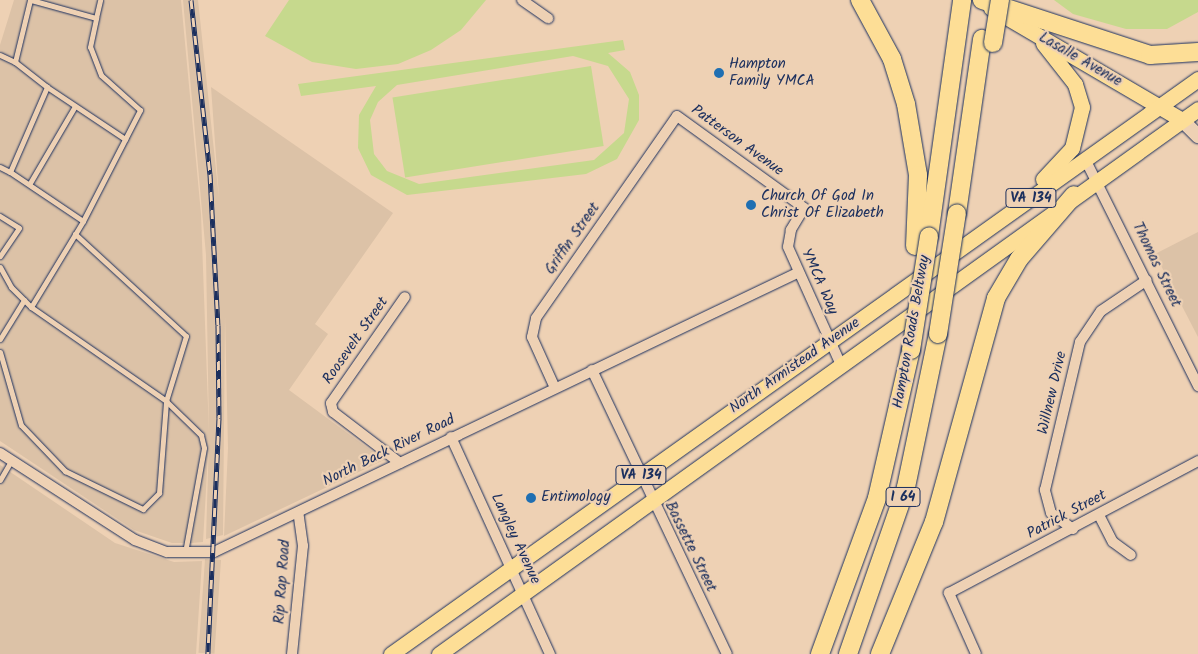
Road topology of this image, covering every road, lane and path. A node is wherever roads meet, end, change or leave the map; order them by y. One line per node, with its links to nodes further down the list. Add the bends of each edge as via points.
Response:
1 (31, 0): 9 (lane); 15 (lane)
2 (100, 0): 9 (lane)
3 (522, 0): 10 (street)
4 (860, 0): 37 (highway, via 892,59 906,104 918,175)
5 (962, 0): 37 (highway, Hampton Roads Beltway / I 64)
6 (980, 0): 11 (main road, Lasalle Avenue); 13 (highway, via 1150,55)
7 (988, 0): 12 (highway, Hampton Roads Beltway / I 64)
8 (1000, 0): 12 (highway, bridge)
9 (96, 18): 25 (lane, via 90,47 101,75 140,110)
10 (548, 18)
11 (1037, 36): 19 (main road, Lasalle Avenue); 33 (main road, via 1075,84 1082,107 1081,125 1064,158)
12 (988, 41): 74 (highway, Hampton Roads Beltway / I 64, bridge, via 972,110 938,334 906,487)
13 (1198, 52)
14 (0, 55): 15 (lane)
15 (15, 62): 17 (lane)
16 (1198, 79): 19 (main road, North Armistead Avenue / VA 134)
17 (47, 86): 18 (lane); 28 (lane)
18 (75, 106): 25 (lane); 30 (lane)
19 (1160, 107): 22 (main road, Lasalle Avenue); 26 (main road, North Armistead Avenue / VA 134)
20 (1198, 109): 22 (main road, North Armistead Avenue / VA 134)
21 (676, 116): 32 (street, Patterson Avenue); 51 (street, Griffin Street, via 536,318 532,337)
22 (1182, 120): 23 (main road, Lasalle Avenue); 24 (main road, Lasalle Avenue); 29 (main road, North Armistead Avenue / VA 134)
23 (1198, 123)
24 (1198, 136)
25 (125, 139): 35 (lane)
26 (1085, 159): 29 (street, Thomas Street); 33 (main road, North Armistead Avenue / VA 134)
27 (0, 167): 28 (lane)
28 (10, 172): 30 (lane)
29 (1096, 180): 31 (main road, North Armistead Avenue / VA 134); 41 (street, Thomas Street)
30 (30, 183): 35 (lane)
31 (1074, 195): 48 (main road, North Armistead Avenue / VA 134); 75 (highway, via 1019,260 996,298 934,522)
32 (804, 208): 40 (street, YMCA Way, via 791,230 788,247)
33 (1014, 210): 46 (main road, North Armistead Avenue / VA 134)
34 (0, 216): 38 (lane, via 18,228)
35 (82, 221): 36 (lane)
36 (75, 234): 44 (lane); 52 (lane, via 186,336)
37 (922, 241): 73 (highway, Hampton Roads Beltway / I 64, bridge, via 919,302 911,350 877,498)
38 (0, 256)
39 (0, 266): 43 (lane)
40 (796, 273): 46 (street, YMCA Way); 49 (street, North Back River Road)
41 (1147, 280): 50 (street, Thomas Street); 63 (street, Willnew Drive, via 1101,311 1080,342 1045,490 1051,513)
42 (405, 297): 57 (street, Roosevelt Street, via 331,403 333,412)
43 (24, 300): 44 (lane); 45 (lane)
44 (31, 307): 52 (lane)
45 (0, 339)
46 (830, 341): 48 (street, YMCA Way); 58 (main road, North Armistead Avenue / VA 134)
47 (0, 352): 52 (lane, via 21,425 65,471 143,509 159,493)
48 (842, 367): 60 (main road, North Armistead Avenue / VA 134)
49 (592, 370): 51 (street, North Back River Road); 58 (street, Bassette Street)
50 (1198, 386)
51 (555, 388): 53 (street, North Back River Road)
52 (166, 401): 64 (lane, via 201,435 204,448)
53 (451, 437): 57 (street, North Back River Road); 66 (street, Langley Avenue)
54 (0, 454): 55 (street, North Back River Road)
55 (11, 461): 59 (lane); 64 (street, North Back River Road, via 111,528 168,552)
56 (1198, 461): 62 (street, Patrick Street)
57 (400, 463): 61 (street, North Back River Road)
58 (640, 476): 60 (street, Bassette Street); 66 (main road, North Armistead Avenue / VA 134)
59 (0, 480)
60 (653, 503): 67 (main road, North Armistead Avenue / VA 134); 72 (street, Bassette Street)
61 (298, 512): 64 (street, North Back River Road, via 214,552); 68 (street, Rip Rap Road, via 303,546)
62 (1100, 515): 63 (street, Patrick Street); 65 (street, via 1113,542)
63 (1073, 529): 76 (street, Patrick Street, via 949,593)
64 (185, 553)
65 (1131, 555)
66 (512, 568): 67 (street, Langley Avenue); 69 (main road, North Armistead Avenue / VA 134)
67 (524, 594): 70 (main road, North Armistead Avenue / VA 134); 71 (street, Langley Avenue)
68 (292, 654)
69 (391, 654)
70 (439, 654)
71 (550, 654)
72 (727, 654)
73 (820, 654)
74 (848, 654)
75 (880, 654)
76 (976, 654)

